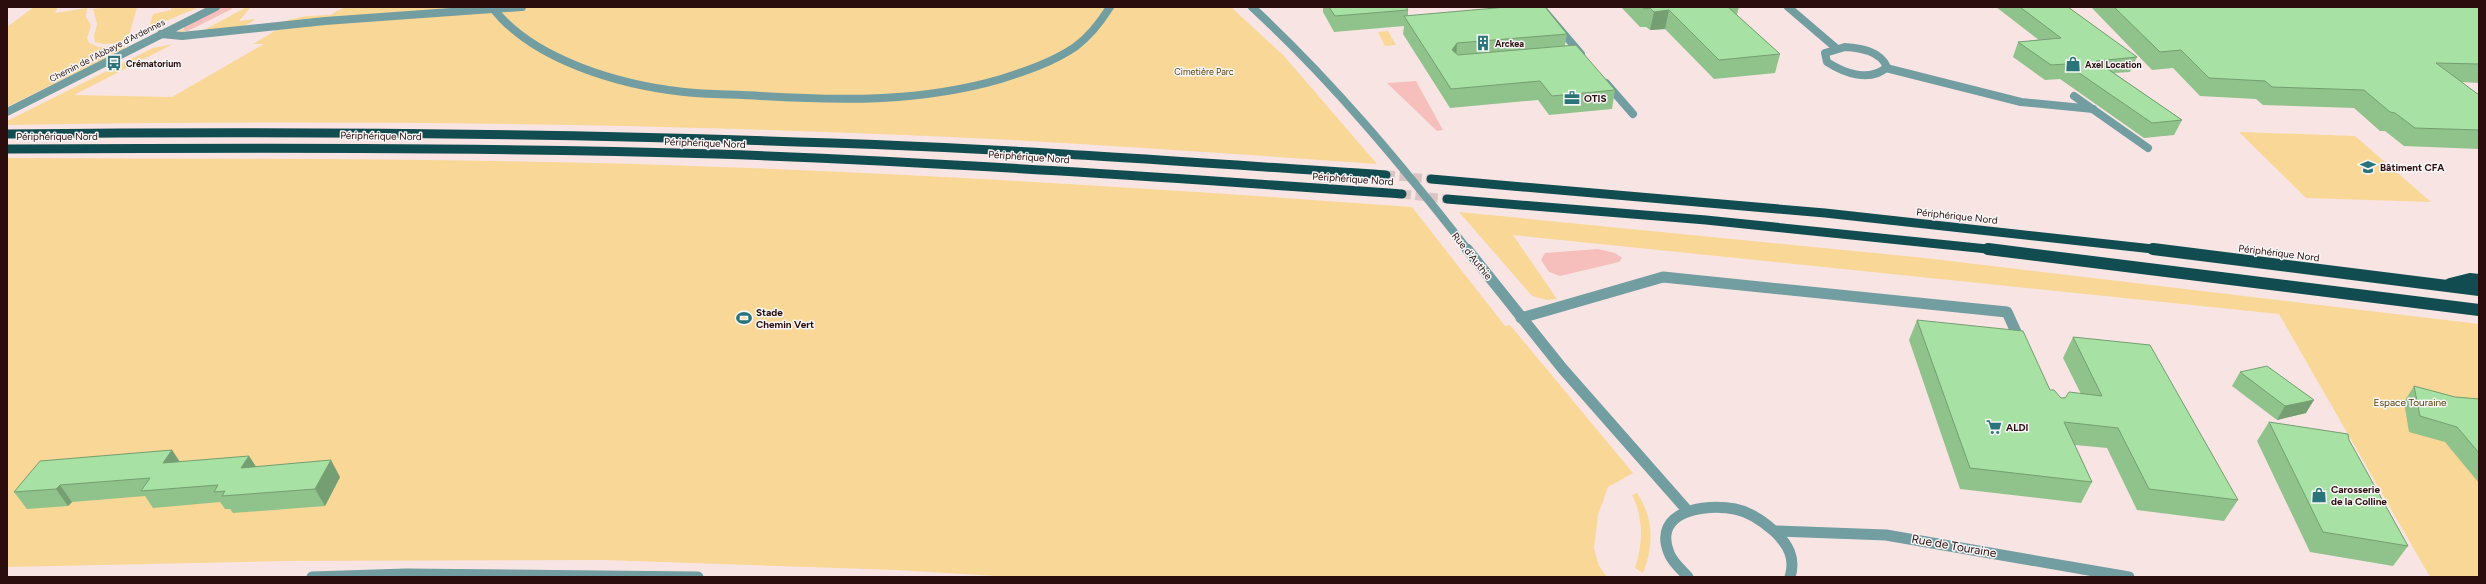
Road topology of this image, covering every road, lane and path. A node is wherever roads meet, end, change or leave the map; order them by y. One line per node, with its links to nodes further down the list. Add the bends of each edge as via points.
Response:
1 (216, 7): 8 (street, Chemin de l'Abbaye d'Ardennes)
2 (522, 7): 7 (street)
3 (1110, 7): 7 (street, via 1104,19 1084,40 1058,57 1014,76 964,88 899,98 836,100 664,90 626,80 541,49 508,28)
4 (1252, 7): 28 (street, Rue d'Authie, via 1287,38 1383,146)
5 (1541, 7): 10 (street, via 1584,58)
6 (1788, 7): 9 (street)
7 (492, 8): 8 (street, via 325,21 182,36)
8 (161, 34): 15 (street, Chemin de l'Abbaye d'Ardennes)
9 (1836, 48): 11 (street, via 1855,48 1874,54 1886,62); 11 (street, via 1825,54 1825,58 1841,70 1871,75)
10 (1571, 57)
11 (1886, 68): 14 (street, via 2021,102)
12 (1599, 75): 16 (street)
13 (2074, 96): 14 (street)
14 (2093, 109): 18 (street)
15 (7, 112)
16 (1633, 114)
17 (7, 134): 20 (highway, Périphérique Nord, via 358,132 758,140 1009,152)
18 (2148, 148)
19 (7, 149): 22 (highway, Périphérique Nord, via 340,148 659,153 980,166)
20 (1386, 176)
21 (1431, 179): 25 (highway, Périphérique Nord, via 1982,230)
22 (1402, 194)
23 (1447, 199): 27 (highway, via 1786,228 2013,252)
24 (2479, 280): 25 (highway, via 2470,279)
25 (2445, 286): 26 (highway, Périphérique Nord)
26 (2479, 290)
27 (2479, 310)
28 (1521, 318): 29 (street, via 1663,277 2007,312); 30 (street, Rue d'Authie)
29 (2027, 355)
30 (1686, 509): 31 (street, via 1716,505 1732,508 1764,521); 34 (street, via 1674,517 1667,528 1665,540 1668,554)
31 (1777, 531): 35 (street, via 1787,544 1792,557 1793,570); 36 (street, Rue de Touraine, via 1886,535)
32 (313, 577): 33 (street, via 406,574)
33 (698, 577)
34 (1688, 577)
35 (1790, 577)
36 (2129, 577)

